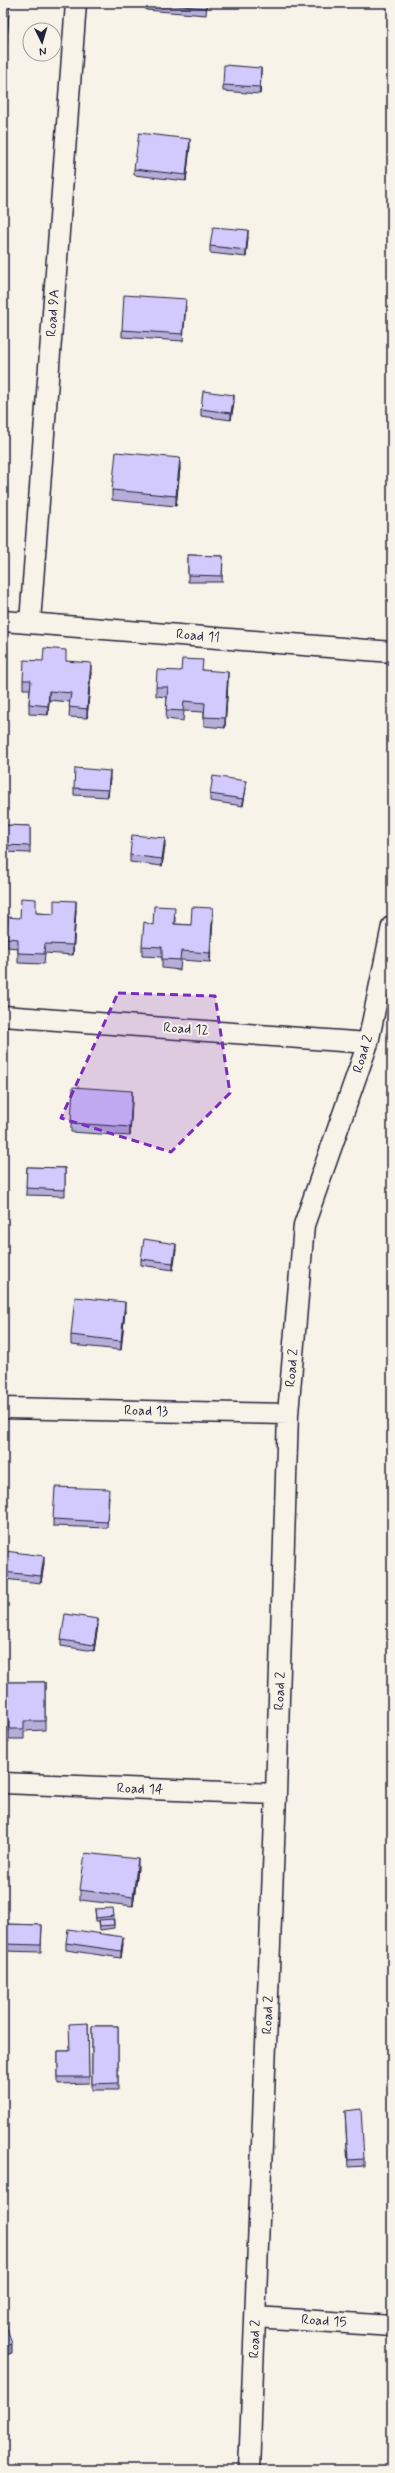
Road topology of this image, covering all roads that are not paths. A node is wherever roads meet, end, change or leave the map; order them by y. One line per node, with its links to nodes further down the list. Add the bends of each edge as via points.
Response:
1 (76, 3): 3 (street, Road 9A)
2 (3, 621): 3 (street, Road 11)
3 (30, 622): 4 (street, Road 11)
4 (392, 652)
5 (392, 926): 7 (street, Road 2)
6 (3, 1016): 7 (street, Road 12)
7 (368, 1043): 9 (street, Road 2, via 304,1225)
8 (3, 1408): 9 (street, Road 13)
9 (288, 1414): 11 (street, Road 2)
10 (3, 1783): 11 (street, Road 14)
11 (276, 1794): 12 (street, Road 2)
12 (256, 2317): 13 (street, Road 15); 14 (street, Road 2)
13 (392, 2326)
14 (249, 2470)

